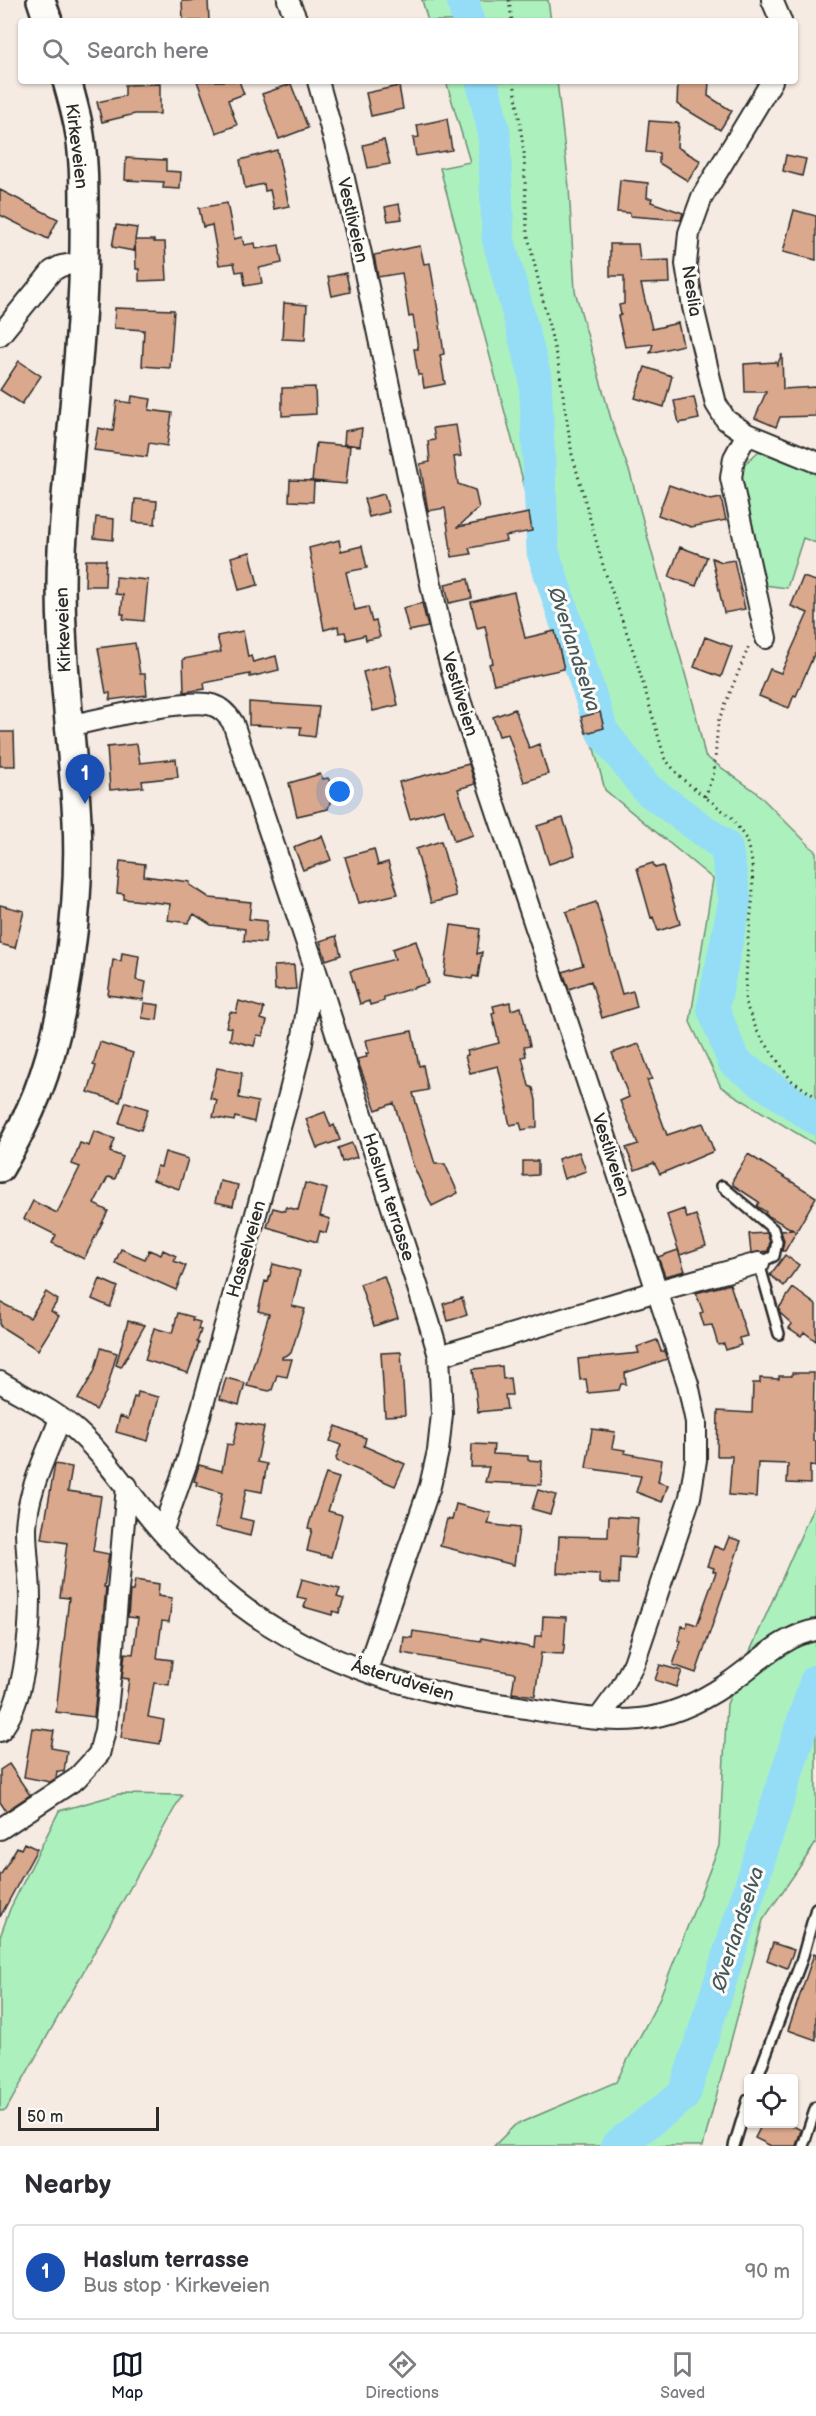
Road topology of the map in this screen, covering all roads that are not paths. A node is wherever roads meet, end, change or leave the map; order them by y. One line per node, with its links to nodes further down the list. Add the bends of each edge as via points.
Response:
1 (41, 0): 4 (main road)
2 (288, 0): 5 (street)
3 (772, 0): 6 (street)
4 (47, 18)
5 (296, 18)
6 (780, 18)
7 (68, 84): 10 (main road, Kirkeveien, via 82,159)
8 (319, 84): 20 (street, Vestliveien, via 340,161 455,681)
9 (770, 84): 12 (street, Neslia, via 702,196 688,232 686,264 716,404 726,420)
10 (84, 262): 11 (street, via 52,271); 15 (main road, Kirkeveien, via 62,559 61,639)
11 (0, 334)
12 (747, 434): 13 (street, Neslia); 14 (street, via 734,458 730,478)
13 (816, 462)
14 (764, 630)
15 (68, 726): 16 (street, Haslum terrasse, via 181,704 215,705 226,713 241,744); 17 (main road, Kirkeveien, via 77,851 64,988 38,1092)
16 (314, 962): 22 (street, Haslum terrasse); 26 (street, Hasselveien, via 302,1043 289,1095 187,1462)
17 (0, 1168)
18 (722, 1186): 19 (lane, via 772,1229 777,1242 774,1256)
19 (759, 1263): 20 (street); 21 (lane)
20 (657, 1291): 22 (street); 29 (street, Vestliveien, via 688,1384 696,1422 696,1460 690,1497 634,1663)
21 (779, 1334)
22 (439, 1356): 28 (street, Haslum terrasse, via 442,1414 430,1486)
23 (0, 1382): 24 (street, Åsterudveien)
24 (60, 1419): 25 (street, Åsterudveien, via 76,1430); 30 (street, via 30,1498 26,1529 30,1599 23,1679 14,1712)
25 (127, 1486): 26 (street, Åsterudveien); 31 (street, via 105,1730 99,1754 76,1779)
26 (162, 1532): 28 (street, Åsterudveien, via 217,1586 259,1619 331,1658)
27 (815, 1630): 29 (street, Åsterudveien, via 786,1641 726,1685 692,1703 638,1719)
28 (367, 1670): 29 (street, Åsterudveien, via 448,1695)
29 (599, 1718)
30 (0, 1731)
31 (0, 1829)
32 (816, 1908): 33 (lane, via 802,1959)
33 (759, 2074)
34 (816, 2107): 37 (lane)
35 (744, 2113): 36 (lane)
36 (734, 2146)
37 (803, 2146)

